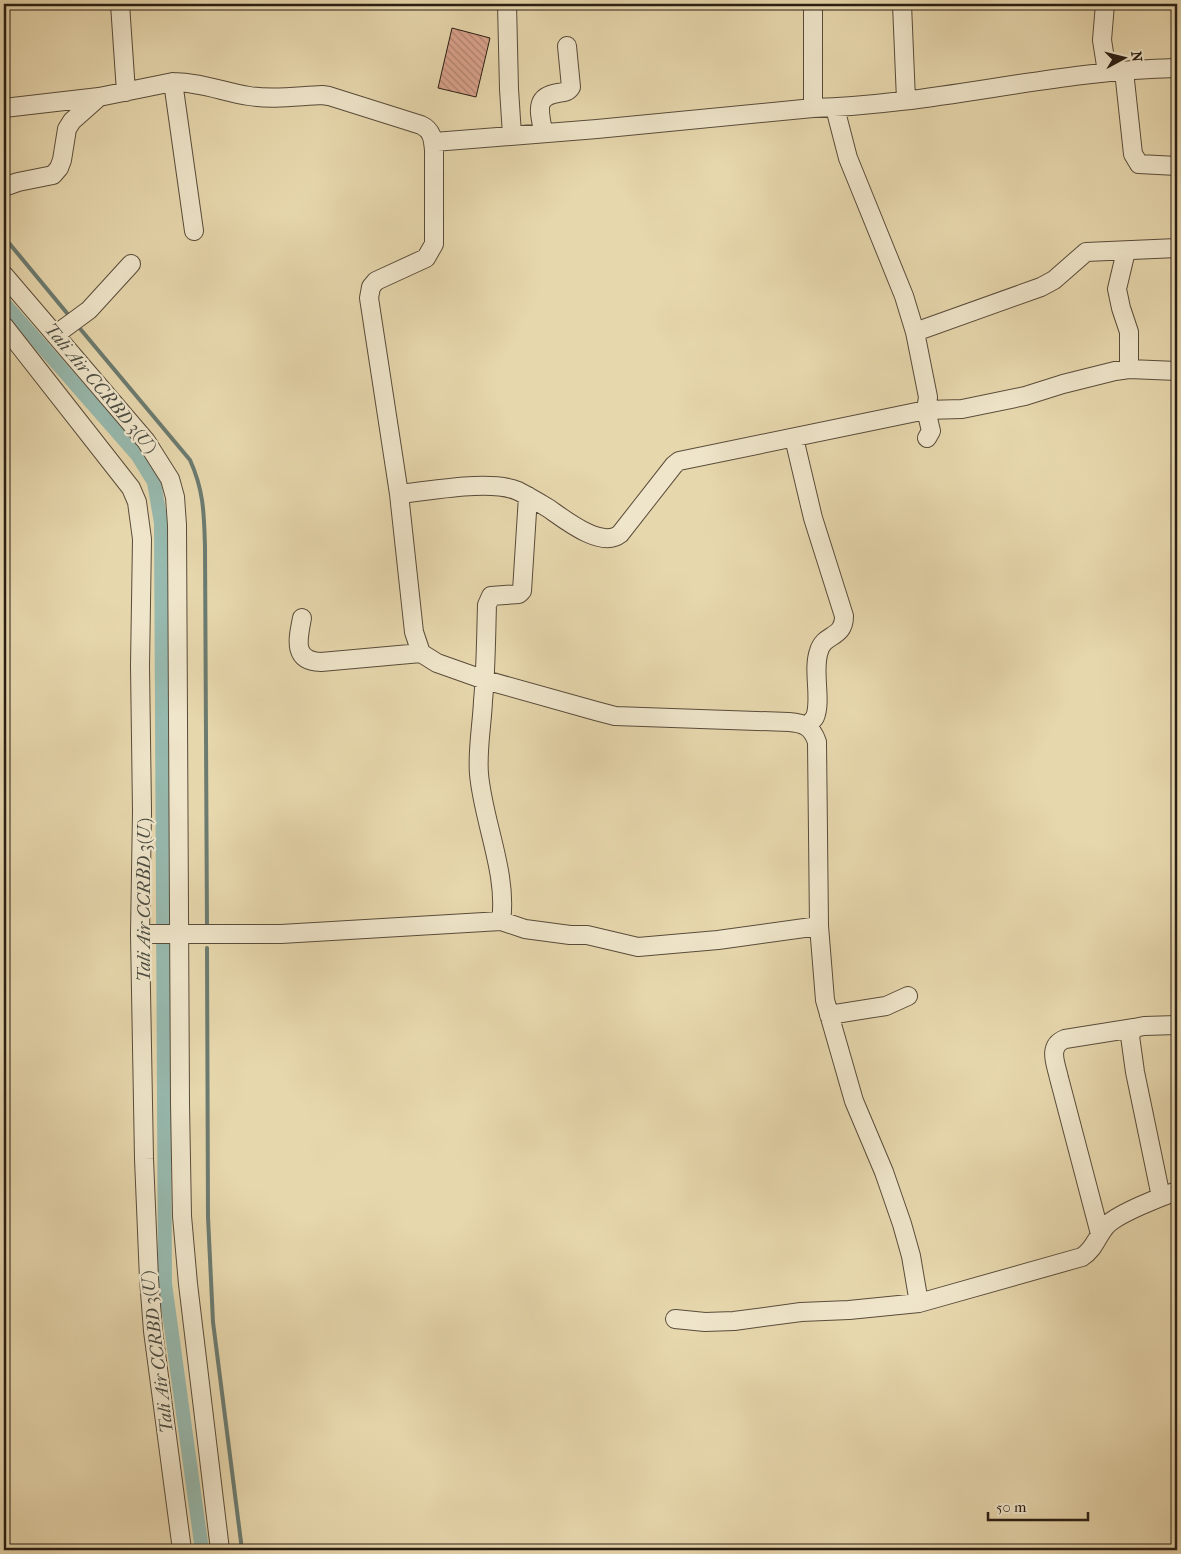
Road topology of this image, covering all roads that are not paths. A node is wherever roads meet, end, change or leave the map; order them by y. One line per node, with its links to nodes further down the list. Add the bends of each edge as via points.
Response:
1 (120, 4): 10 (street)
2 (507, 4): 17 (street)
3 (813, 4): 14 (street)
4 (902, 4): 12 (street)
5 (1104, 4): 8 (street, via 1102,40)
6 (567, 46): 16 (street, via 572,87 542,98)
7 (1177, 68): 8 (street)
8 (1115, 71): 12 (street); 19 (street, via 1133,154 1139,164)
9 (174, 82): 10 (street); 18 (street, via 267,98 330,96 421,125 429,130); 21 (street)
10 (126, 92): 11 (street)
11 (99, 97): 13 (street); 20 (street, via 67,129 62,160 53,175)
12 (906, 100): 15 (street)
13 (4, 108)
14 (813, 108): 15 (street); 16 (street)
15 (835, 108): 28 (street, via 848,158 904,296)
16 (543, 133): 17 (street)
17 (512, 135): 18 (street)
18 (434, 142): 34 (street, via 434,244 426,258 376,280 369,298)
19 (1177, 166)
20 (4, 187)
21 (194, 231)
22 (1177, 248): 23 (street)
23 (1126, 251): 28 (street, via 1086,252 1041,287); 29 (street, via 1117,289 1129,332)
24 (131, 264): 27 (street)
25 (4, 275): 27 (street)
26 (4, 326): 42 (street, via 112,462 137,502 142,539 140,666)
27 (68, 326): 43 (street, via 170,479 174,497 177,525)
28 (915, 332): 31 (street, via 928,397)
29 (1129, 369): 30 (street); 31 (street, via 962,409)
30 (1177, 371)
31 (926, 410): 32 (street); 33 (street, via 931,431)
32 (794, 438): 35 (street, via 679,461 620,534 613,538 604,539 570,524); 39 (street, via 844,616 840,632 826,640 819,650 815,716)
33 (927, 438)
34 (399, 494): 35 (street, via 491,485 508,487); 37 (street, via 414,632)
35 (528, 496): 38 (street, via 524,586 519,594 488,599)
36 (302, 618): 37 (street, via 298,646 308,660 321,662)
37 (421, 653): 38 (street, via 437,663)
38 (485, 680): 39 (street, via 615,716 800,722); 40 (street, via 479,776 501,886)
39 (808, 726): 41 (street, via 817,742)
40 (501, 921): 41 (street, via 525,930 587,935 638,947); 43 (street, via 282,934)
41 (819, 926): 45 (street, via 823,986)
42 (145, 934): 43 (street); 52 (street, via 144,1159 149,1279)
43 (174, 934): 53 (street, via 182,1216)
44 (908, 996): 45 (street, via 886,1006)
45 (829, 1015): 50 (street, via 854,1101 902,1224)
46 (1177, 1025): 47 (street)
47 (1134, 1028): 48 (street, via 1130,1036 1134,1072); 49 (street, via 1065,1039 1055,1047 1059,1078)
48 (1169, 1194): 49 (street, via 1110,1222)
49 (1100, 1234): 50 (street, via 1090,1252 1075,1260)
50 (920, 1303): 51 (street, via 801,1312 734,1321)
51 (675, 1319)
52 (182, 1550)
53 (220, 1550)

